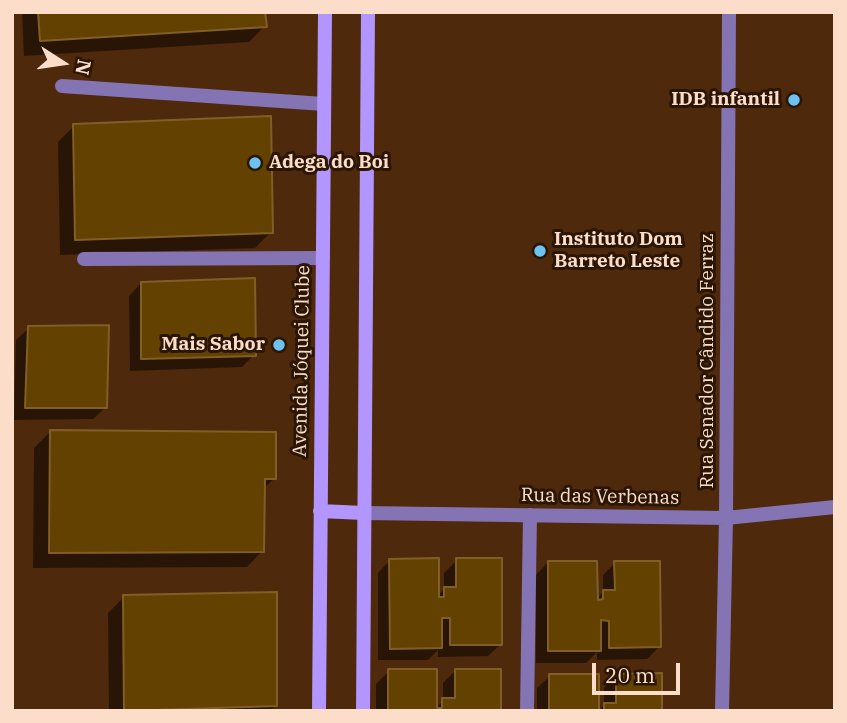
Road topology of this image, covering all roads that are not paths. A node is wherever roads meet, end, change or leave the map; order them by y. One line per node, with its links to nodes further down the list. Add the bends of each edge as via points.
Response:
1 (325, 12): 5 (main road, Avenida Jóquei Clube)
2 (368, 12): 10 (main road)
3 (729, 12): 12 (street, Rua Senador Cândido Ferraz)
4 (62, 86): 5 (street)
5 (324, 104): 6 (main road, Avenida Jóquei Clube)
6 (323, 258): 7 (street); 9 (main road, Avenida Jóquei Clube)
7 (84, 259)
8 (835, 507): 12 (street, Rua das Verbenas)
9 (320, 511): 10 (main road); 13 (main road, Avenida Jóquei Clube)
10 (364, 513): 11 (street, Rua das Verbenas); 14 (main road)
11 (530, 515): 12 (street, Rua das Verbenas); 15 (street)
12 (726, 517): 16 (street, Rua Senador Cândido Ferraz)
13 (319, 711)
14 (363, 711)
15 (527, 711)
16 (722, 711)

